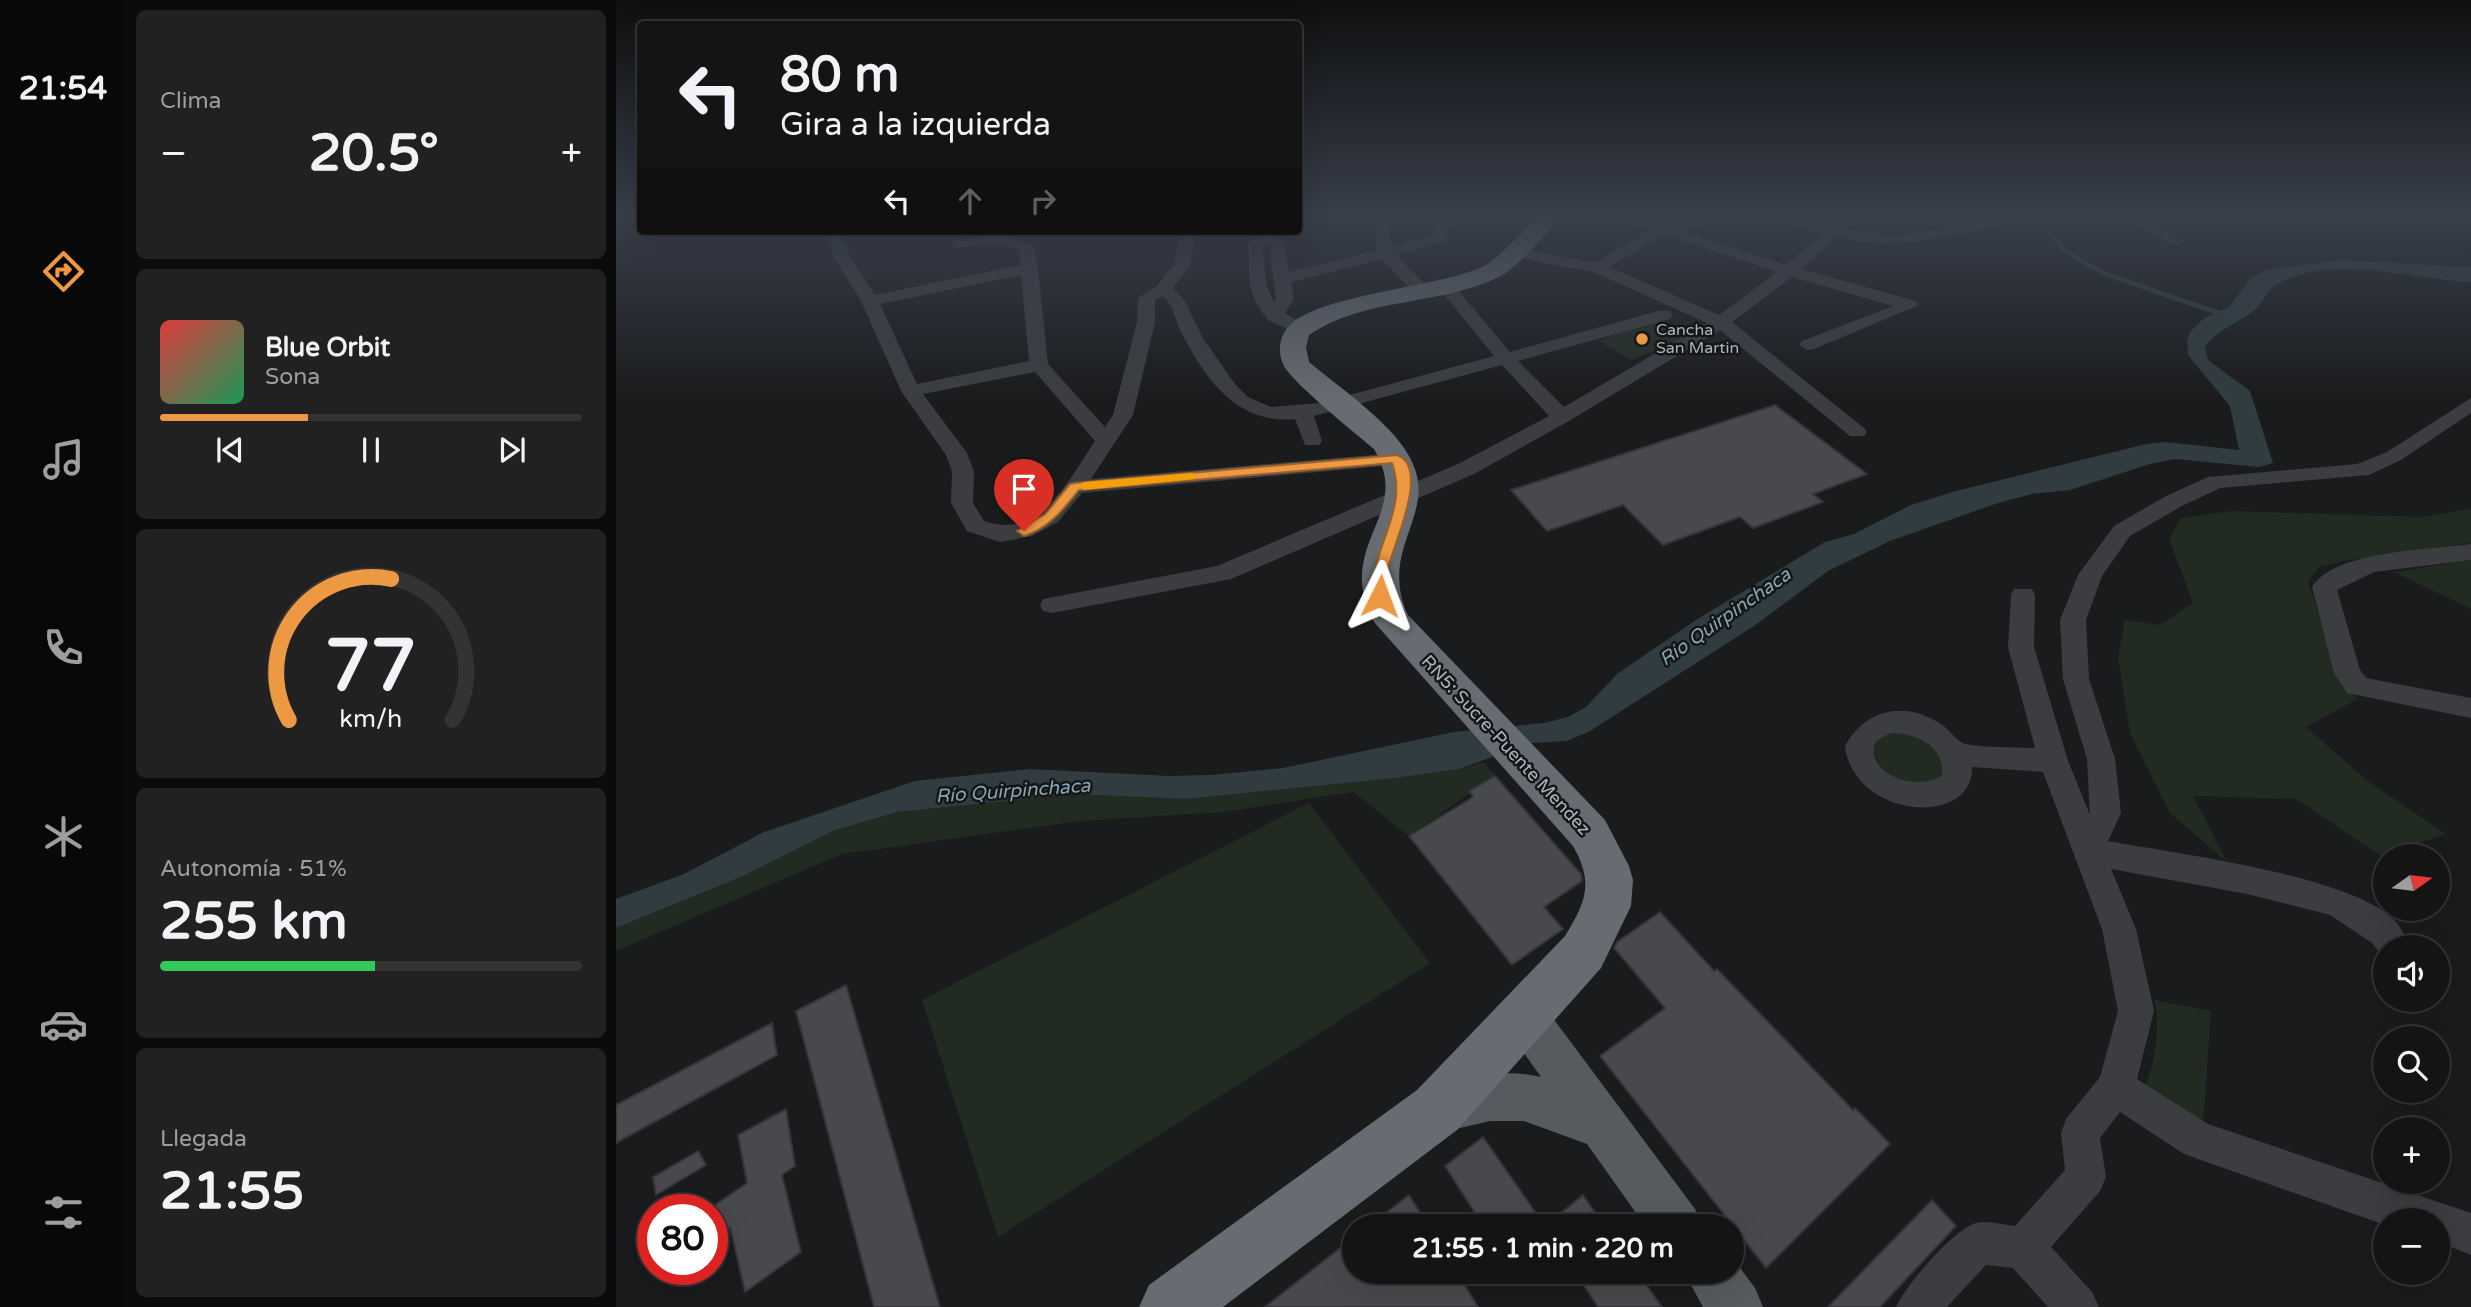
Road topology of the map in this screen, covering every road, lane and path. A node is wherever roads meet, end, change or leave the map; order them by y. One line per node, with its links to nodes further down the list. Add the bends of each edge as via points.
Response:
1 (855, 277): 15 (street)
2 (986, 277): 15 (street)
3 (1031, 277): 21 (street)
4 (1173, 277): 14 (street)
5 (1258, 277): 17 (street, via 1261,302)
6 (1290, 277): 12 (street)
7 (1418, 277): 13 (street)
8 (1474, 277): 13 (highway)
9 (1618, 277): 18 (street)
10 (1781, 277): 18 (street)
11 (1810, 277): 19 (street, via 1910,305)
12 (1282, 279): 17 (street)
13 (1435, 289): 17 (highway); 20 (street)
14 (1163, 290): 25 (street, via 1174,296 1197,345 1231,395 1249,408); 28 (street, via 1147,298 1146,322 1123,415)
15 (870, 301): 22 (street)
16 (1664, 315): 20 (street)
17 (1287, 322): 23 (highway, via 1297,365)
18 (1721, 322): 26 (street); 27 (street)
19 (1808, 345)
20 (1504, 357): 23 (street); 26 (street)
21 (1040, 365): 22 (street); 28 (street)
22 (911, 391): 31 (street, via 956,453 962,472 962,503 975,526 1000,535 1024,531 1050,517)
23 (1341, 404): 25 (street); 30 (highway)
24 (2471, 404): 39 (street, via 2395,456 2361,470 2216,482 2122,531 2090,575 2073,620 2076,679 2101,759 2106,813)
25 (1303, 413): 29 (street)
26 (1562, 417): 32 (street)
27 (1857, 432)
28 (1105, 440): 31 (street)
29 (1312, 441)
30 (1397, 459): 31 (street); 32 (highway)
31 (1075, 487)
32 (1405, 497): 35 (street, via 1222,573); 41 (highway, RN5: Sucre-Puente Mendez, via 1379,571 1380,596 1393,622 1589,833 1606,860 1612,891 1601,922 1583,952)
33 (2471, 552): 36 (street, via 2365,565 2336,575 2324,587 2347,673 2357,686)
34 (2023, 595): 38 (street, via 2021,647)
35 (1052, 605)
36 (2471, 708)
37 (1954, 754): 38 (street)
38 (2053, 761): 39 (street)
39 (2088, 851): 40 (street, via 2247,880 2338,903); 42 (street, via 2119,929 2136,1011)
40 (2386, 935)
41 (1525, 1017): 43 (highway, RN5: Sucre-Puente Mendez); 44 (main road)
42 (2116, 1087): 45 (street, via 2198,1140); 49 (street, via 2080,1133 2086,1177)
43 (1437, 1110): 44 (main road, via 1482,1097 1517,1095 1546,1101); 51 (highway, RN5: Sucre-Puente Mendez)
44 (1601, 1125): 46 (main road)
45 (2395, 1208)
46 (1667, 1214)
47 (2450, 1227): 48 (street)
48 (2471, 1234)
49 (2023, 1248): 53 (street, via 1978,1243); 54 (street)
50 (1720, 1284): 52 (main road)
51 (1171, 1307)
52 (1737, 1307)
53 (1918, 1307)
54 (2077, 1307)

